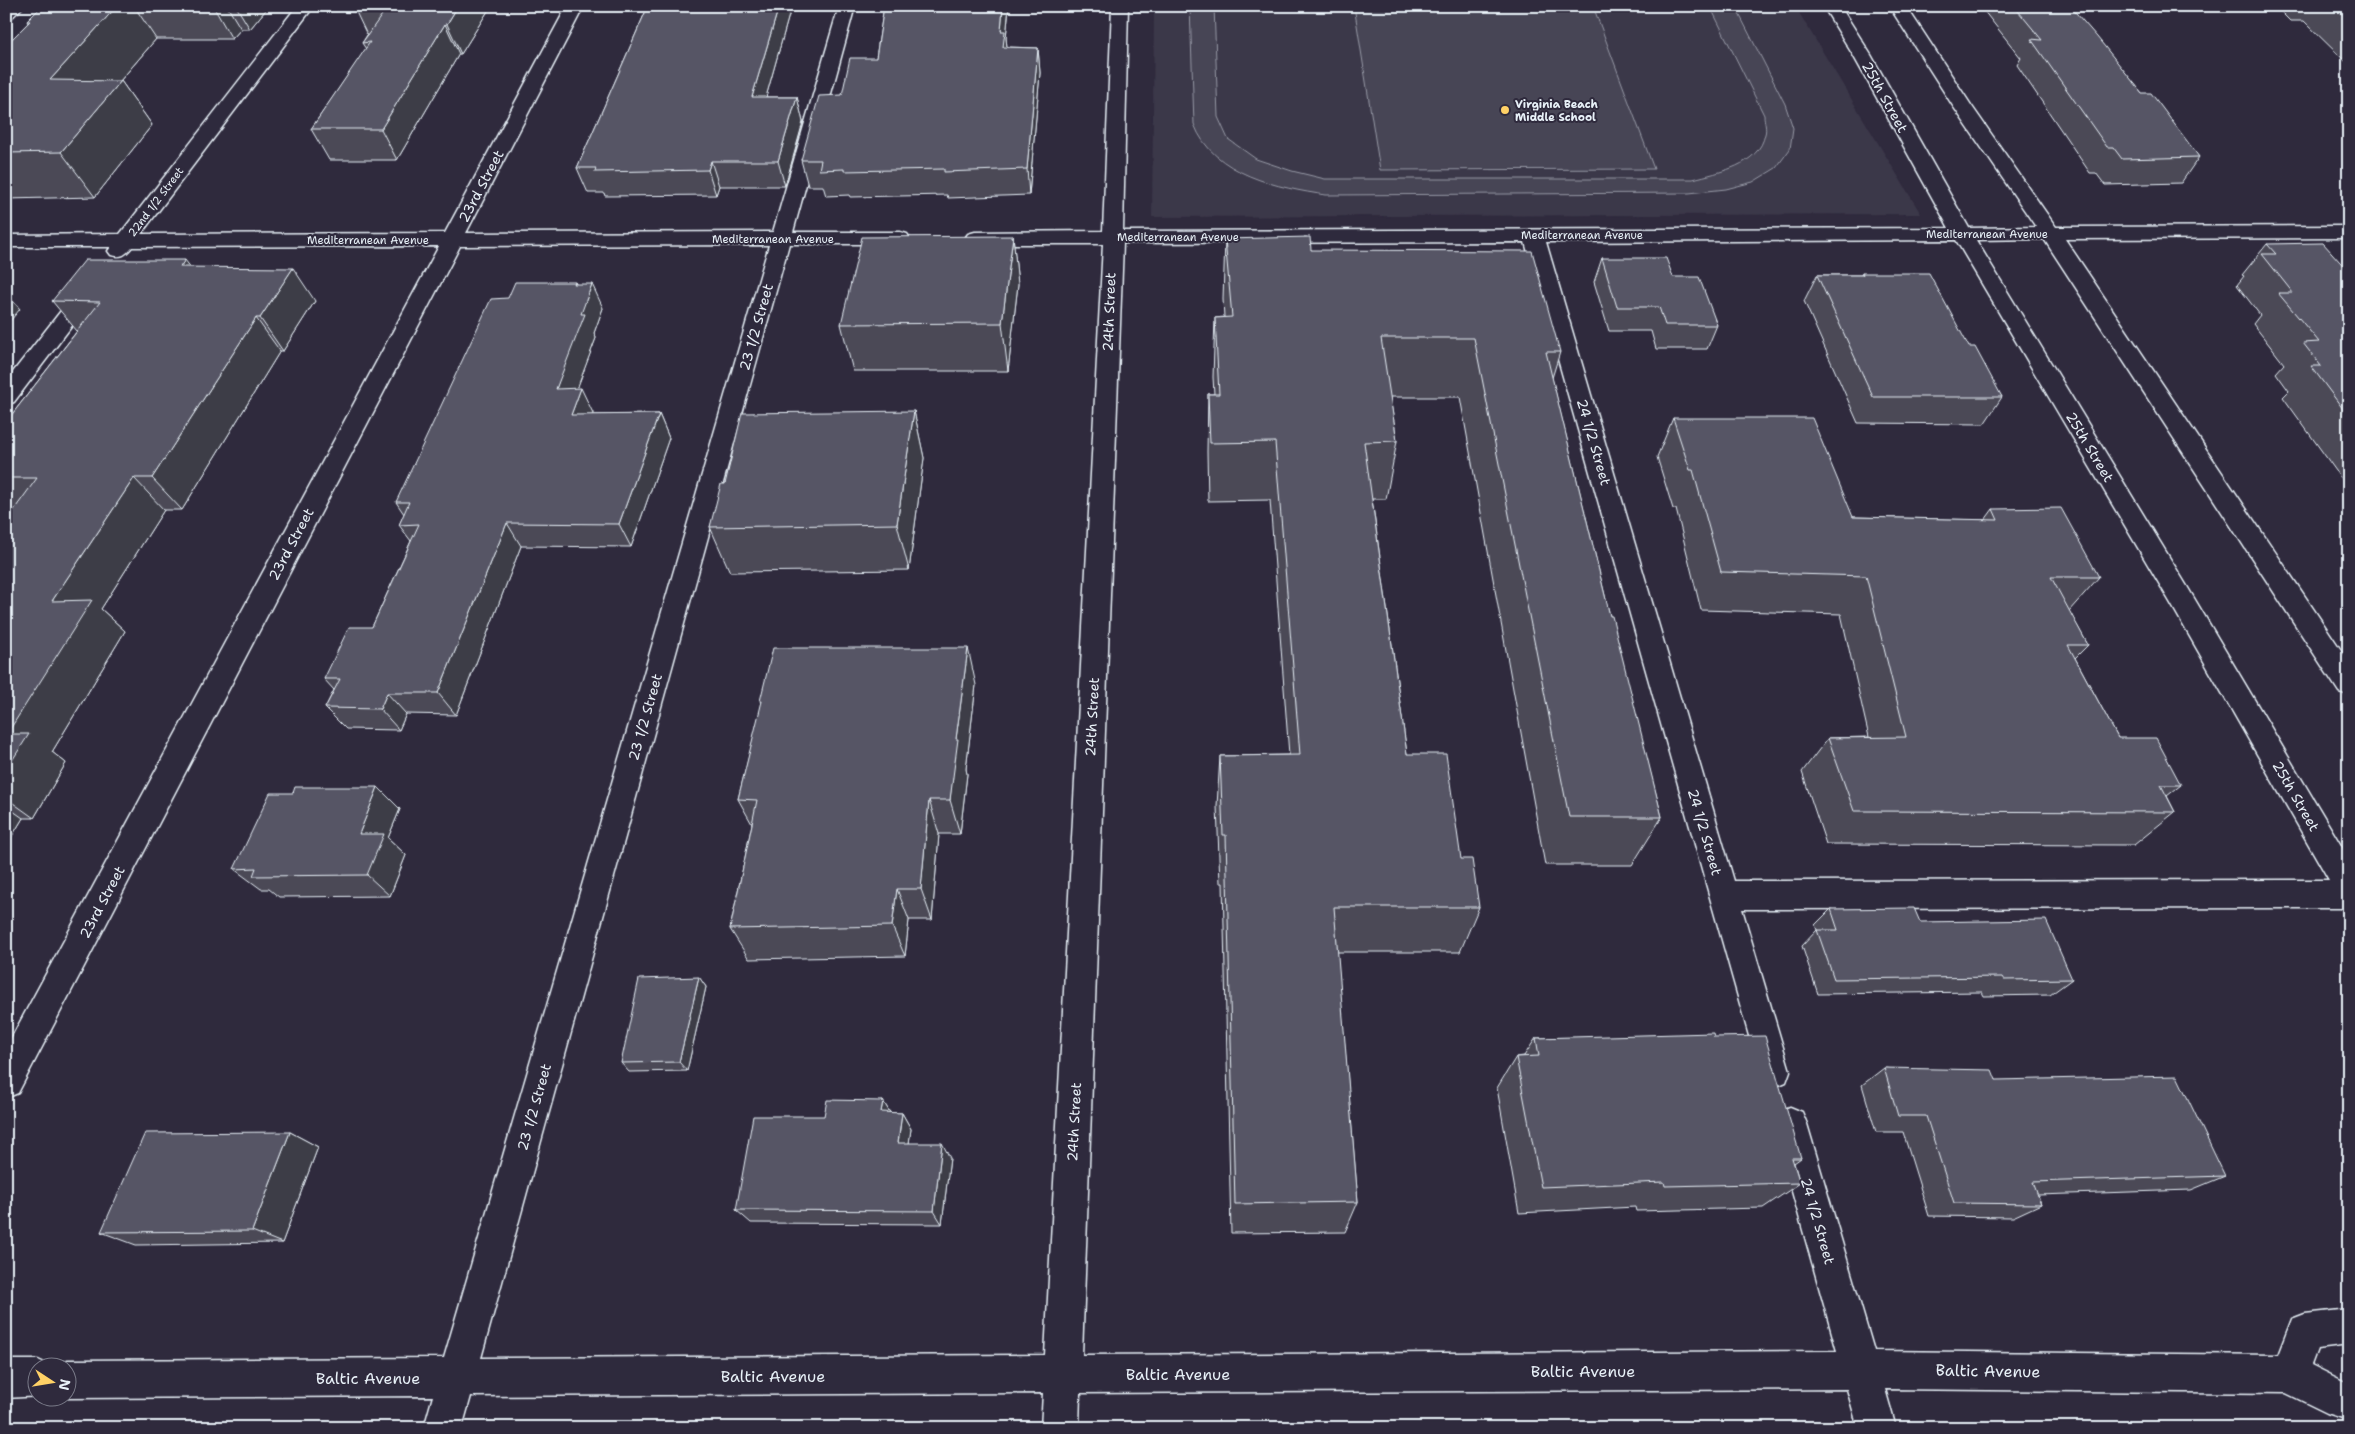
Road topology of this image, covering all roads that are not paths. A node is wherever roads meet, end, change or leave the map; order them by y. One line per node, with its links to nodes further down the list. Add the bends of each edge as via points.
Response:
1 (36, 6): 8 (main road)
2 (306, 6): 18 (main road, 22nd 1/2 Street)
3 (576, 6): 17 (main road, 23rd Street)
4 (847, 6): 14 (main road, 23 1/2 Street)
5 (1120, 6): 13 (main road, 24th Street)
6 (1831, 6): 10 (main road, 25th Street)
7 (1897, 6): 11 (main road)
8 (6, 35)
9 (2349, 232): 11 (main road, Mediterranean Avenue)
10 (1963, 234): 11 (main road, Mediterranean Avenue); 12 (main road, Mediterranean Avenue); 22 (main road, 25th Street)
11 (2051, 234): 21 (main road)
12 (1534, 236): 13 (main road, Mediterranean Avenue); 24 (main road, 24 1/2 Street)
13 (1113, 237): 16 (main road, Mediterranean Avenue); 29 (main road, 24th Street)
14 (781, 238): 15 (main road, Mediterranean Avenue); 17 (main road, Mediterranean Avenue); 30 (main road, 23 1/2 Street)
15 (916, 238)
16 (955, 238)
17 (453, 240): 18 (main road, Mediterranean Avenue); 25 (main road, 23rd Street)
18 (126, 241): 19 (main road, Mediterranean Avenue); 20 (main road, 22nd 1/2 Street)
19 (6, 242)
20 (6, 397)
21 (2349, 684)
22 (2349, 887)
23 (2349, 894): 24 (main road)
24 (1723, 895): 27 (main road, 24 1/2 Street)
25 (6, 1082)
26 (2349, 1327): 28 (main road, via 2305,1332)
27 (1861, 1370): 28 (main road, Baltic Avenue); 29 (main road, Baltic Avenue); 37 (main road, 24 1/2 Street)
28 (2289, 1374): 34 (main road, Baltic Avenue, via 2340,1400)
29 (1062, 1375): 30 (main road, Baltic Avenue); 36 (main road, 24th Street)
30 (458, 1378): 33 (main road, Baltic Avenue); 35 (main road, 23 1/2 Street)
31 (6, 1379): 32 (main road)
32 (28, 1379)
33 (78, 1379)
34 (2349, 1401)
35 (443, 1428)
36 (1060, 1428)
37 (1877, 1428)

